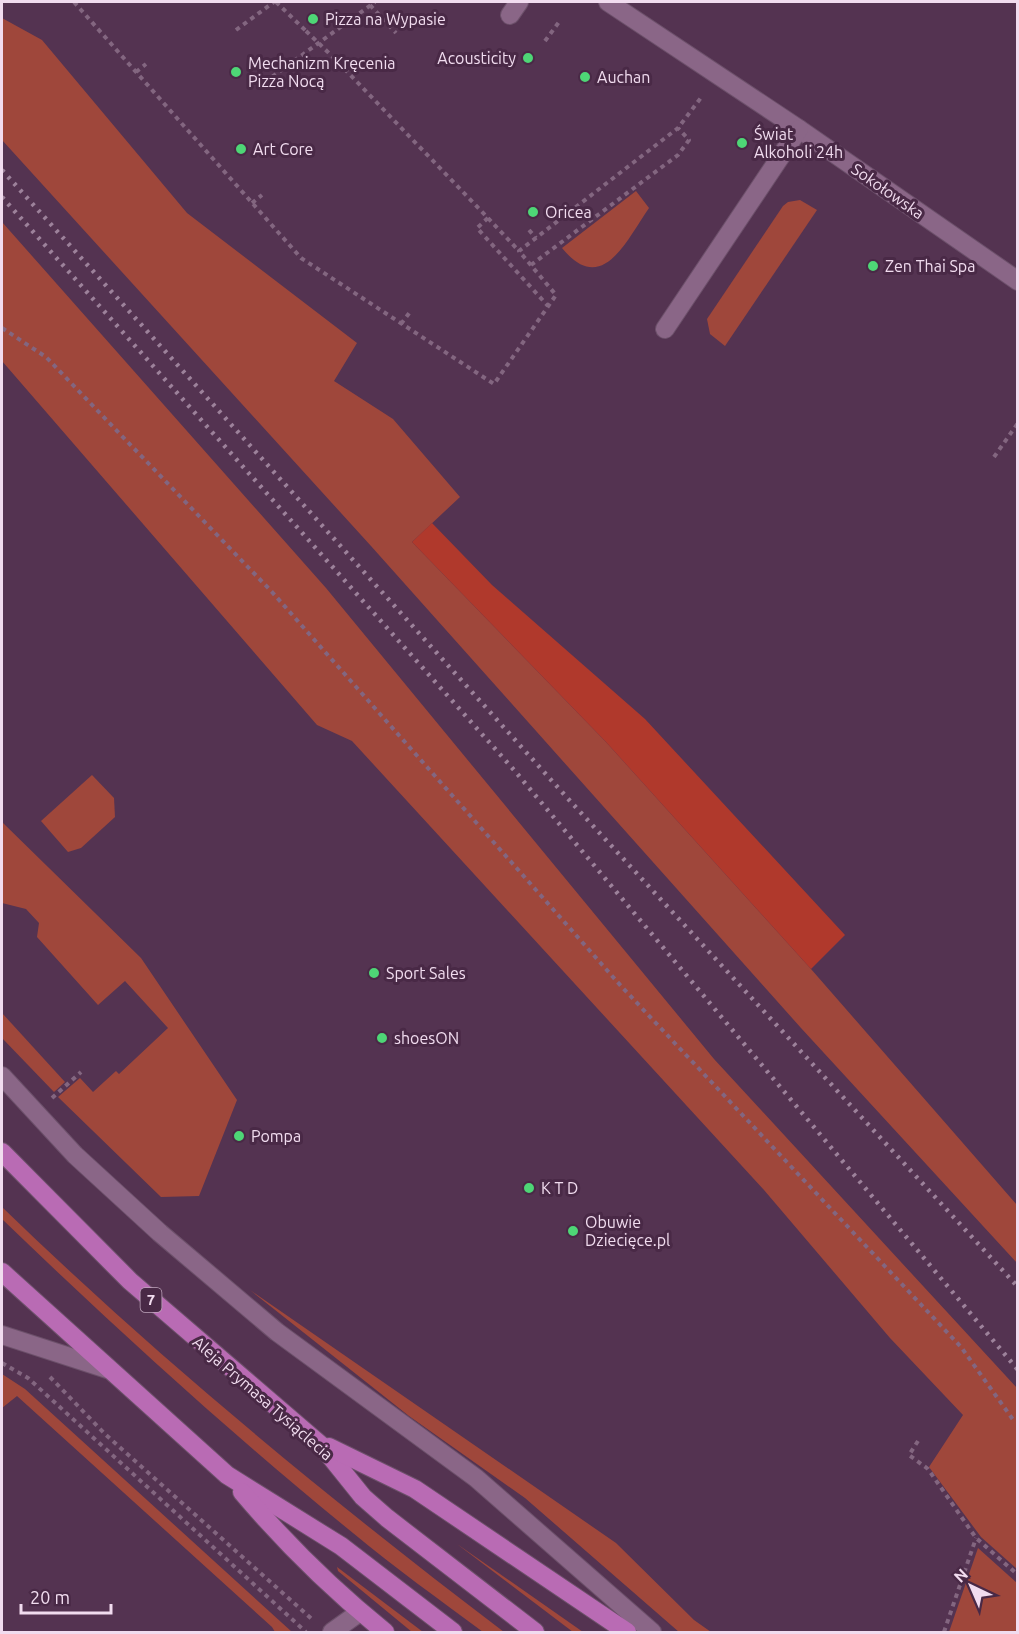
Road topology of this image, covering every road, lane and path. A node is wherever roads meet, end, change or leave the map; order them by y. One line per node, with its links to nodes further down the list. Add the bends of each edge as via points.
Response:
1 (74, 2): 7 (path)
2 (275, 2): 9 (path); 22 (path, bridge)
3 (375, 2): 6 (path)
4 (608, 2): 17 (street, Sokołowska)
5 (85, 5): 7 (path)
6 (370, 5): 10 (path); 14 (path)
7 (81, 9): 13 (path)
8 (559, 22): 11 (path)
9 (236, 30)
10 (396, 33)
11 (545, 41)
12 (146, 64): 13 (path)
13 (136, 72): 19 (path)
14 (265, 82)
15 (703, 95): 16 (path)
16 (678, 128): 24 (path); 26 (path, via 689,140 678,155)
17 (799, 129): 27 (street, Sokołowska); 32 (street)
18 (200, 134): 19 (path)
19 (194, 138): 21 (path)
20 (262, 195): 21 (path)
21 (252, 203): 30 (path, via 301,258)
22 (488, 218): 25 (path); 28 (path, via 477,228)
23 (529, 230): 24 (path)
24 (536, 238): 25 (path)
25 (519, 251): 26 (path)
26 (531, 265): 28 (path, via 556,295)
27 (1017, 281)
28 (548, 306): 30 (path, via 494,384)
29 (410, 312): 30 (path)
30 (401, 324)
31 (2, 328): 44 (path, via 46,357 272,592 621,986 961,1347)
32 (665, 329)
33 (1017, 423): 34 (path)
34 (994, 457)
35 (81, 1072): 37 (path)
36 (2, 1076): 57 (street, via 75,1155 160,1233 277,1332 476,1478)
37 (50, 1101)
38 (2, 1152): 45 (main road, Aleja Prymasa Tysiąclecia / 7, via 130,1281)
39 (2, 1272): 42 (main road)
40 (2, 1335): 42 (street)
41 (2, 1363): 52 (path, via 28,1378)
42 (107, 1369): 47 (main road)
43 (49, 1376): 51 (path, via 105,1434)
44 (1014, 1421)
45 (311, 1437): 55 (main road, Aleja Prymasa Tysiąclecia / 7, via 363,1497 387,1518); 56 (main road, via 415,1489)
46 (918, 1441): 48 (path, via 909,1455 928,1469)
47 (227, 1475): 50 (main road, via 291,1547); 54 (main road, via 341,1546)
48 (976, 1538): 49 (path); 58 (path)
49 (1017, 1575)
50 (360, 1612): 51 (street); 53 (main road)
51 (325, 1629)
52 (306, 1632)
53 (385, 1632)
54 (453, 1632)
55 (534, 1632)
56 (627, 1632)
57 (652, 1632)
58 (944, 1632)

